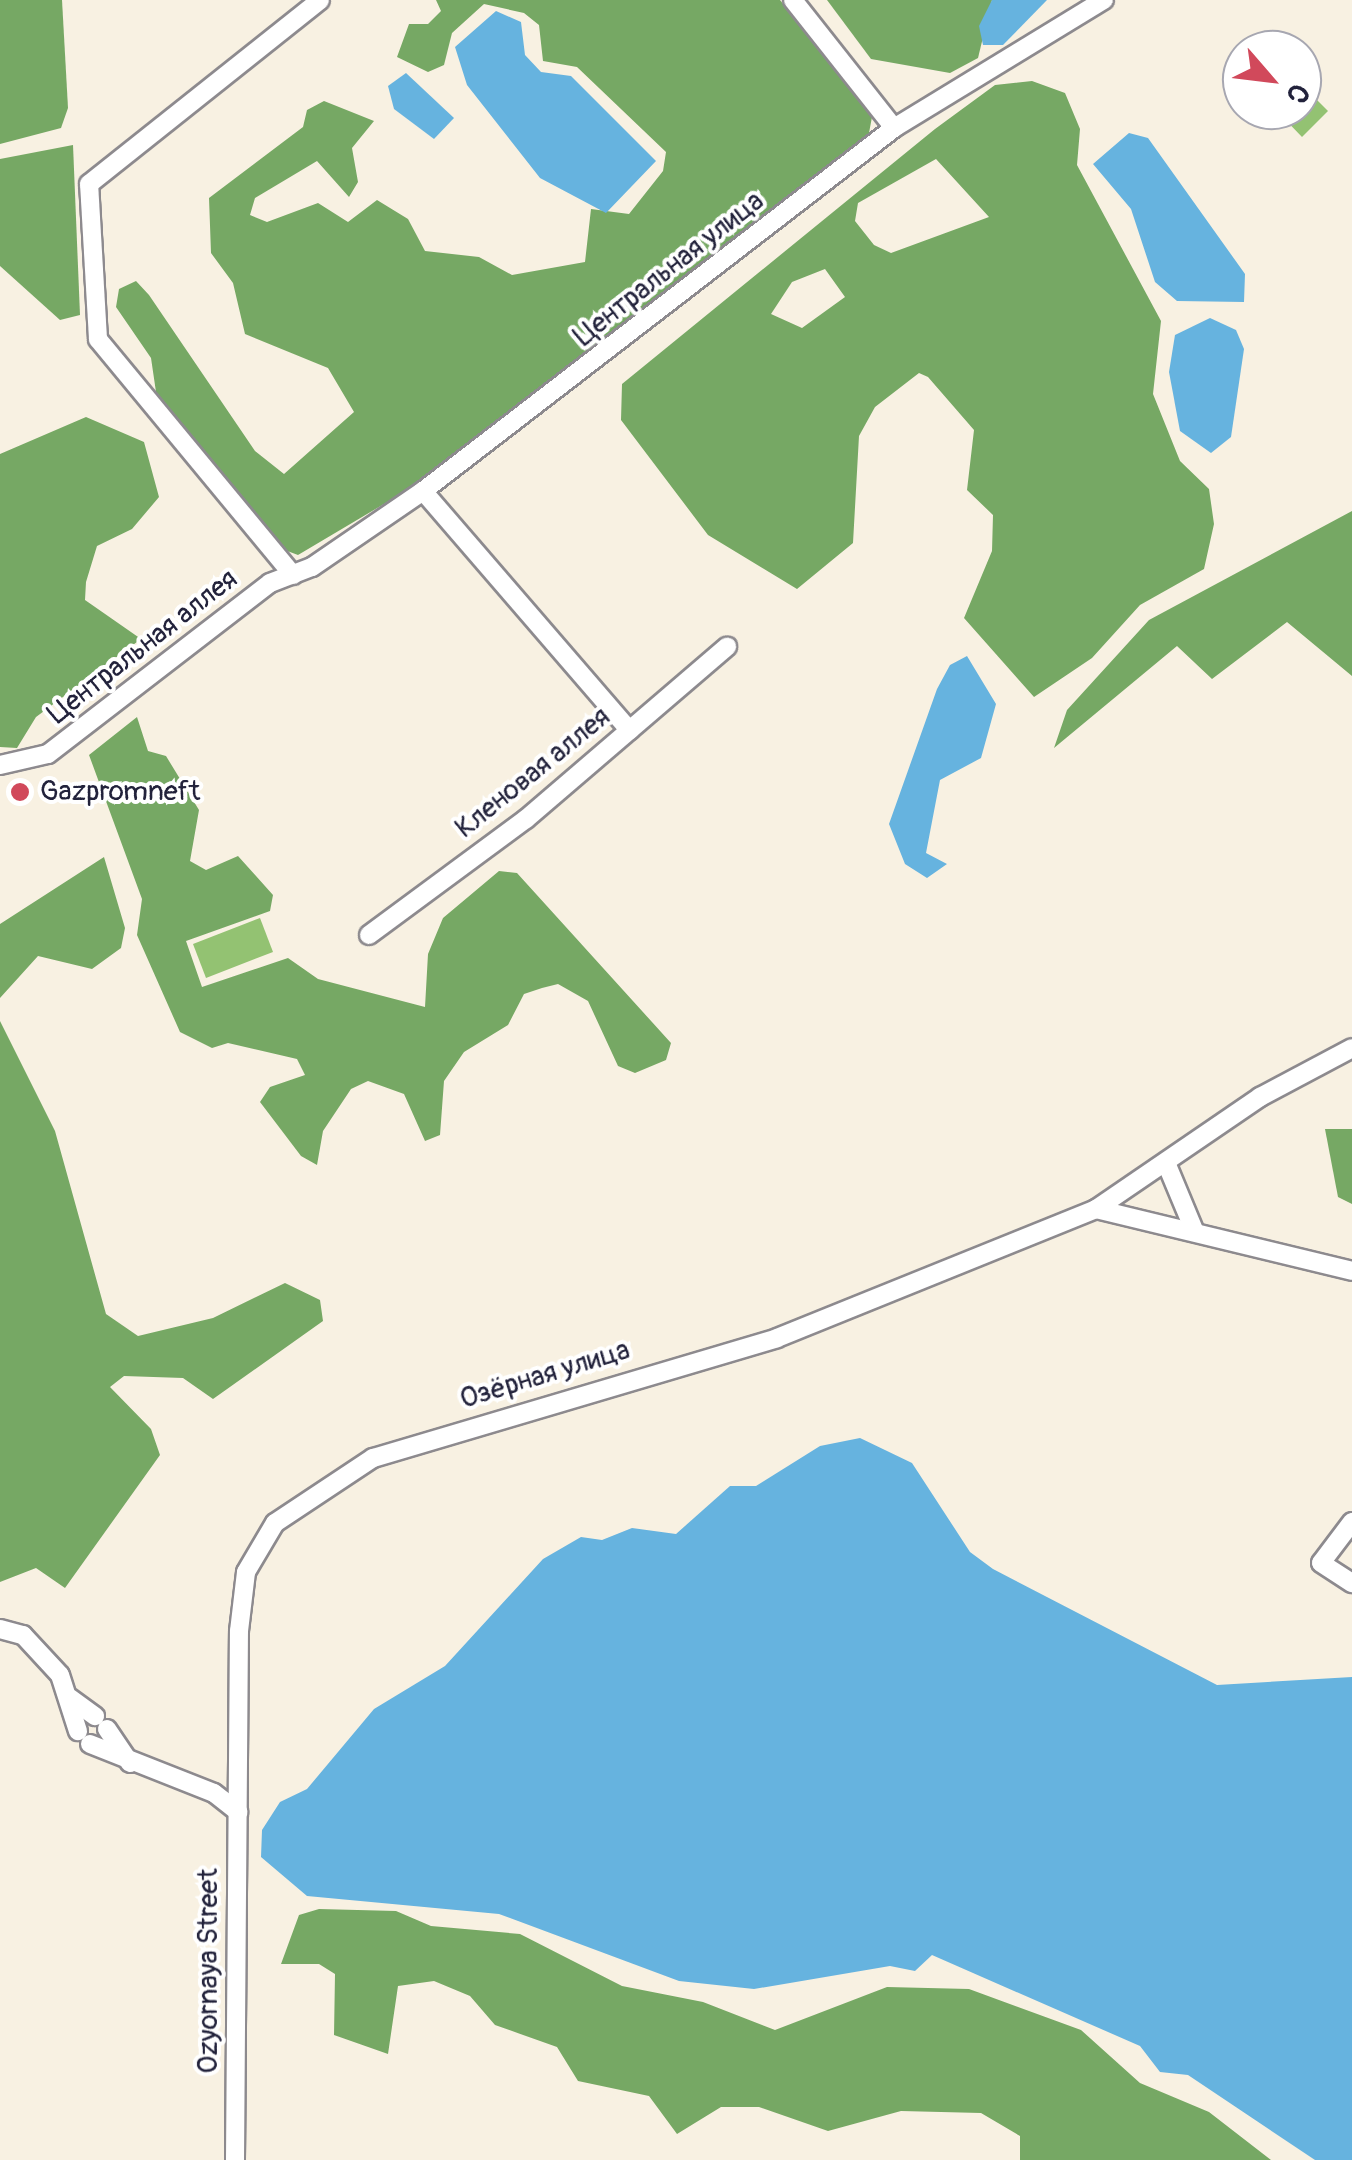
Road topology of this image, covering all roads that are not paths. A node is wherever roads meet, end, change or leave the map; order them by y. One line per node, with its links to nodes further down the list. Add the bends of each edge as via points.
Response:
1 (320, 0): 6 (street, via 89,184 98,339)
2 (793, 0): 4 (street)
3 (1104, 0): 4 (street, Центральная улица)
4 (894, 128): 5 (street, Центральная улица)
5 (424, 491): 6 (street, Центральная улица); 9 (street)
6 (293, 575): 7 (street, Центральная улица)
7 (270, 583): 10 (street, Центральная аллея, via 48,754)
8 (728, 647): 9 (street, Кленовая аллея)
9 (629, 730): 11 (street, Кленовая аллея)
10 (0, 765)
11 (369, 935)
12 (1352, 1048): 13 (street, Озёрная улица, via 1260,1098)
13 (1168, 1165): 14 (street, Озёрная улица); 15 (street)
14 (1096, 1209): 15 (street); 21 (street, Озёрная улица, via 777,1338 564,1394 335,1475 275,1522 246,1572)
15 (1194, 1230): 16 (street)
16 (1352, 1270)
17 (1352, 1522): 18 (street, via 1321,1563)
18 (1352, 1584)
19 (0, 1630): 20 (street, via 38,1646)
20 (70, 1698): 22 (street, via 101,1723); 22 (street, via 84,1738)
21 (238, 1755): 23 (street, via 223,1776); 24 (street, Ozyornaya Street)
22 (130, 1764): 23 (street)
23 (195, 1786): 24 (street)
24 (238, 1812): 25 (street, Ozyornaya Street)
25 (235, 2160)

